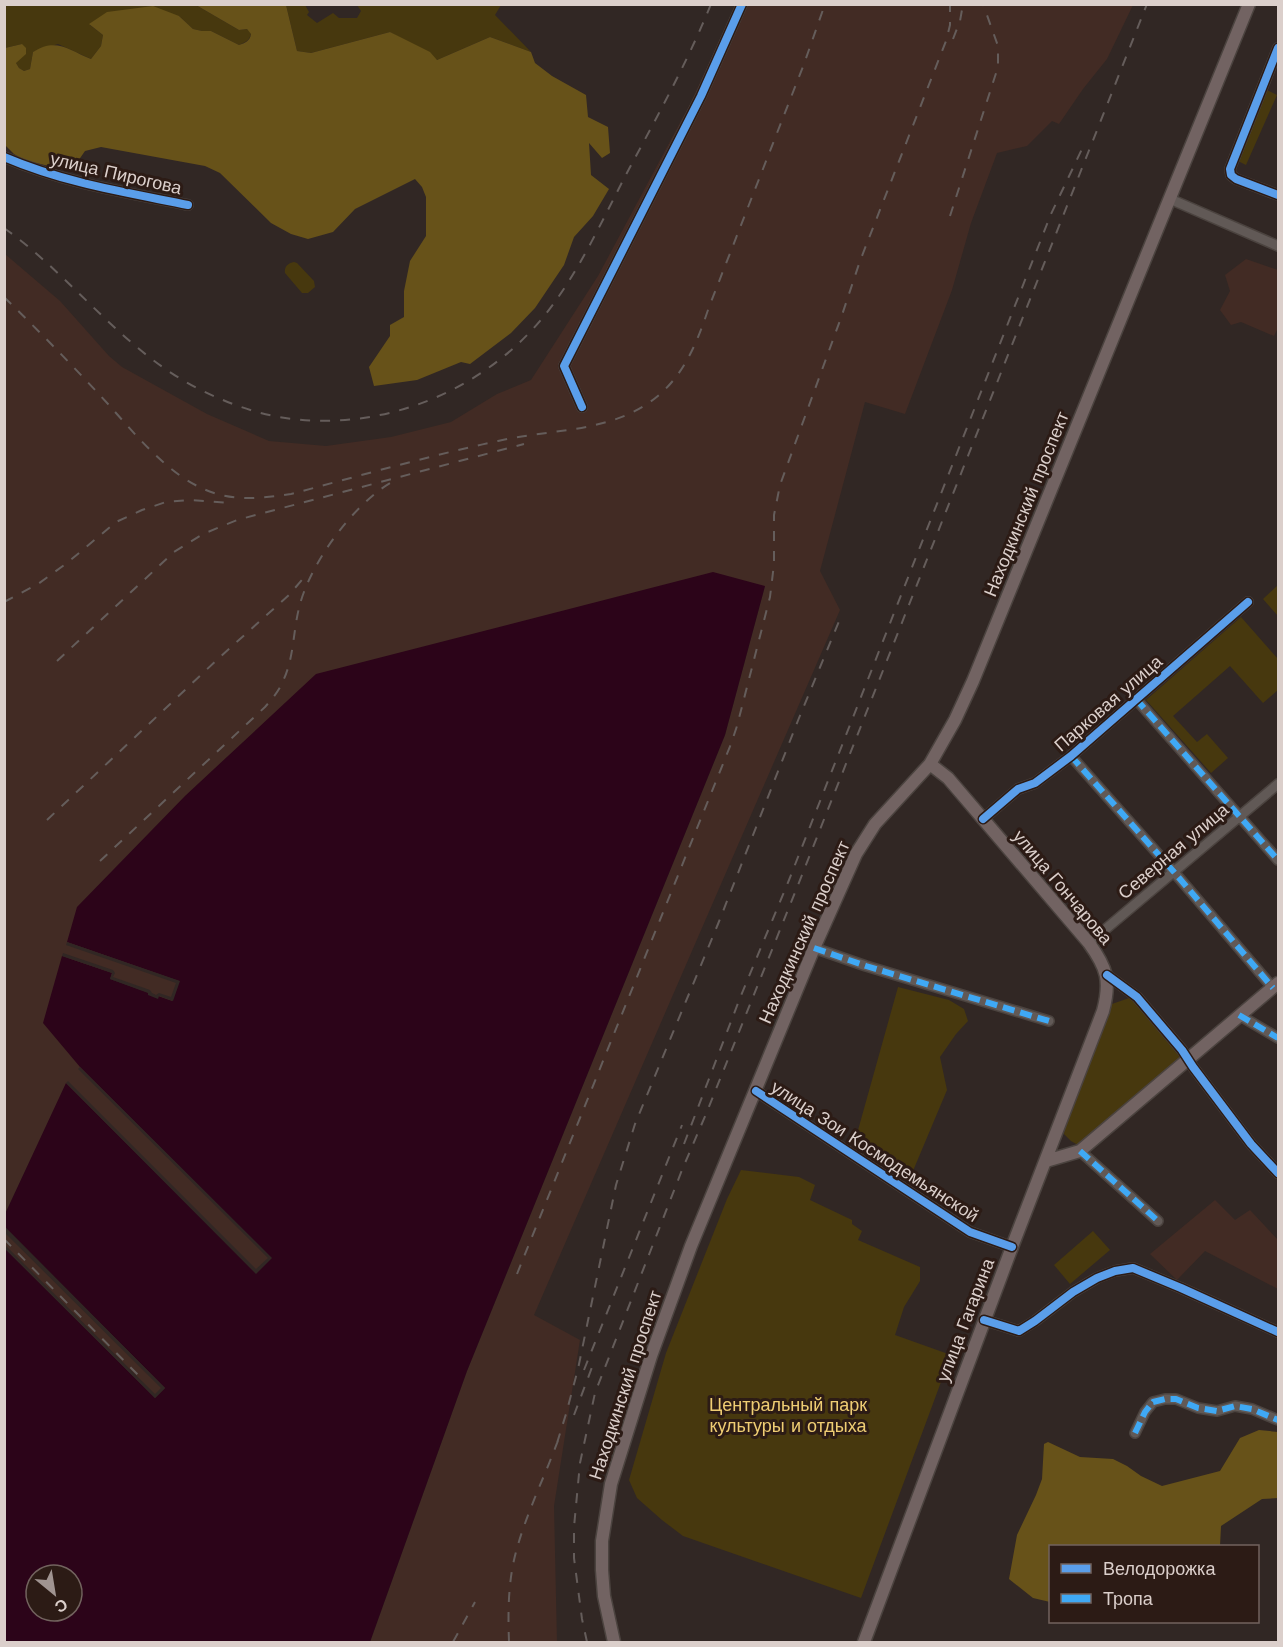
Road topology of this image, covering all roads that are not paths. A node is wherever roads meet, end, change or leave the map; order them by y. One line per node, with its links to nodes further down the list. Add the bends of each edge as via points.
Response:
1 (742, 4): 9 (street, via 701,96 564,366)
2 (1249, 4): 6 (main road, Находкинский проспект)
3 (1278, 48): 5 (street, via 1230,169 1236,179)
4 (4, 157): 7 (street, улица Пирогова, via 81,184)
5 (1278, 195)
6 (1170, 199): 8 (street); 13 (main road, Находкинский проспект, via 973,681)
7 (188, 205)
8 (1278, 246)
9 (582, 407)
10 (1248, 602): 11 (street, Парковая улица)
11 (1136, 699): 12 (street, Парковая улица); 15 (street)
12 (1071, 756): 16 (street, Парковая улица, via 1035,783 1018,789); 18 (street)
13 (930, 764): 16 (main road, улица Гончарова, via 948,778); 20 (main road, Находкинский проспект, via 864,839)
14 (1278, 784): 15 (street, Северная улица)
15 (1239, 817): 17 (street); 18 (street, Северная улица)
16 (982, 819): 19 (main road, улица Гончарова)
17 (1278, 860)
18 (1174, 872): 19 (street, Северная улица); 22 (street)
19 (1089, 943): 21 (main road, улица Гончарова)
20 (814, 948): 24 (street); 27 (main road, Находкинский проспект)
21 (1107, 975): 26 (street, улица Гончарова, via 1137,997); 29 (main road, улица Гагарина, via 1103,1011)
22 (1276, 985): 23 (main road)
23 (1239, 1015): 25 (street); 26 (main road)
24 (1049, 1021)
25 (1278, 1038)
26 (1188, 1058): 28 (main road); 30 (street, улица Гончарова, via 1251,1144)
27 (756, 1091): 32 (street, улица Зои Космодемьянской, via 970,1232); 37 (main road, Находкинский проспект, via 691,1246 611,1484 602,1541 602,1570)
28 (1080, 1151): 29 (main road); 31 (street)
29 (1046, 1161): 32 (main road, улица Гагарина)
30 (1278, 1173)
31 (1158, 1221)
32 (1012, 1247): 33 (main road, улица Гагарина)
33 (984, 1320): 34 (street, via 1019,1331 1097,1278 1133,1268); 38 (main road, улица Гагарина)
34 (1278, 1332)
35 (1278, 1420): 36 (street, via 1252,1409 1235,1406 1217,1411 1165,1399 1153,1402)
36 (1135, 1433)
37 (614, 1642)
38 (864, 1642)

